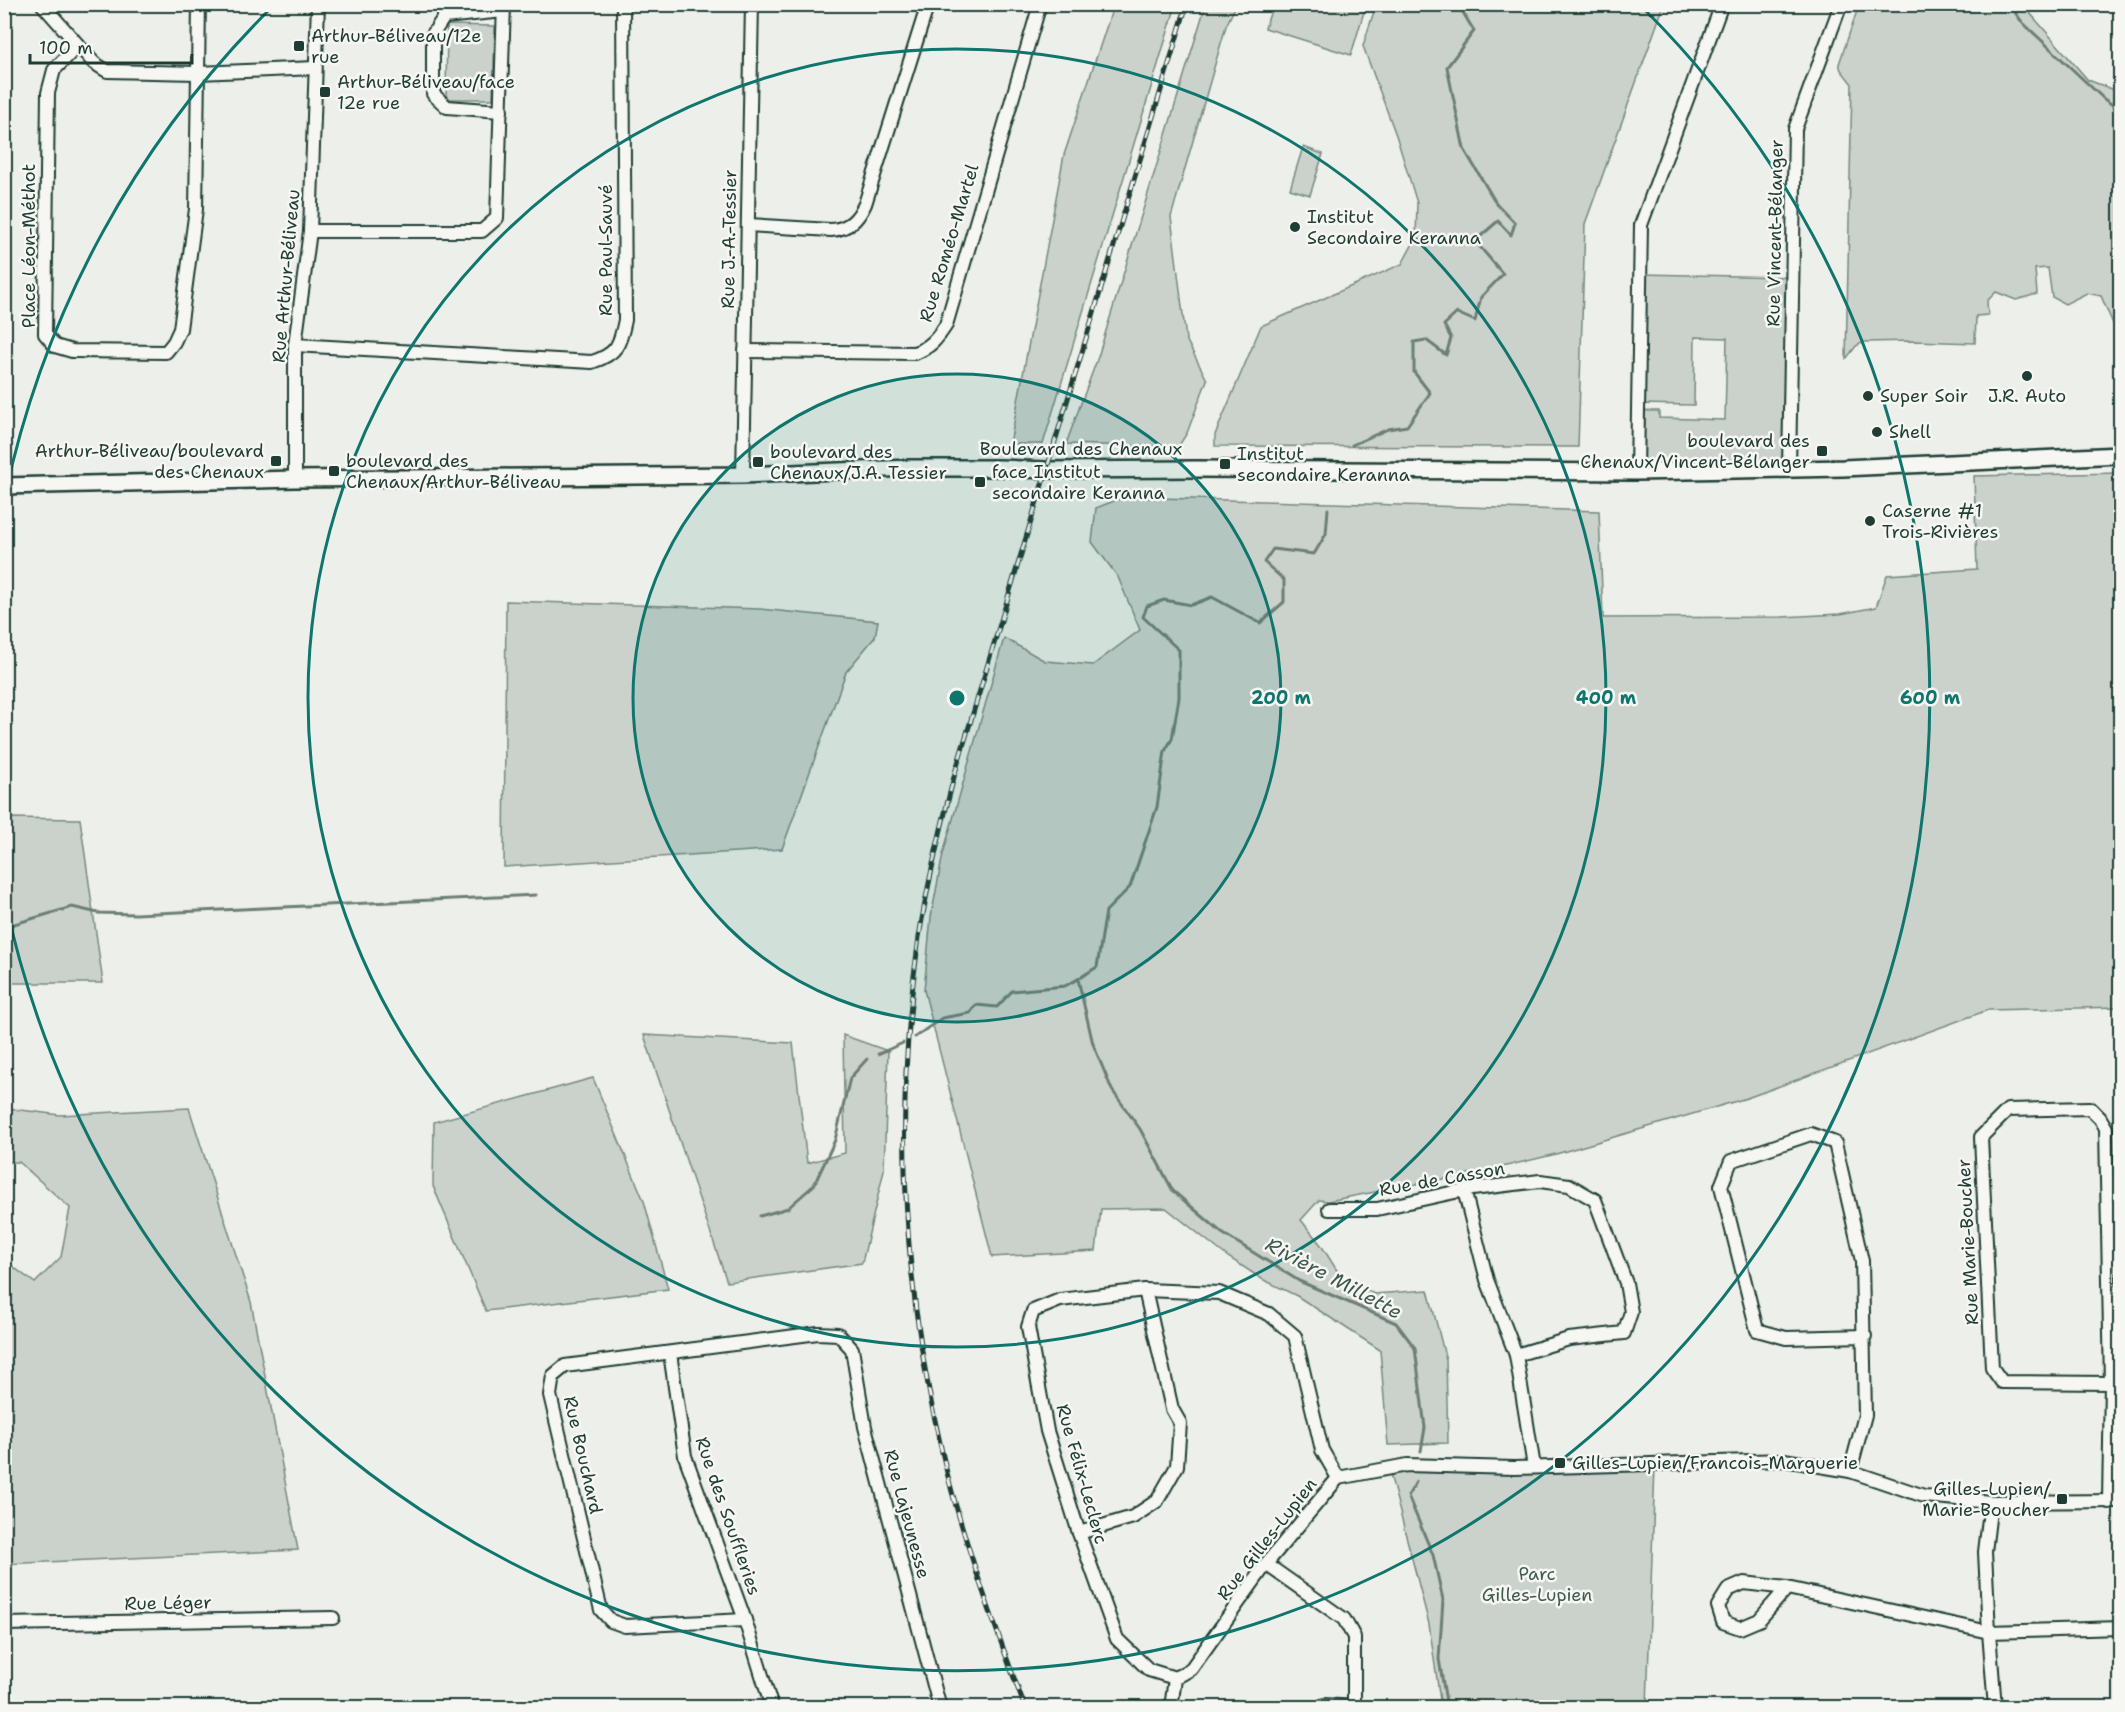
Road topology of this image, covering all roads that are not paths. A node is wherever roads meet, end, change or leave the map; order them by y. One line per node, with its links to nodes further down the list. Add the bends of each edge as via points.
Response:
1 (42, 4): 11 (street)
2 (199, 4): 13 (street)
3 (318, 4): 12 (street, Rue Arthur-Béliveau)
4 (623, 4): 17 (street, Rue Paul-Sauvé, via 625,320 615,351 592,363)
5 (752, 4): 15 (street, Rue J.-A.-Tessier)
6 (928, 4): 15 (street, via 865,204 856,219 841,229 831,230)
7 (1040, 4): 18 (street, Rue Roméo-Martel, via 946,325 934,343 914,353)
8 (1722, 4): 21 (street, via 1641,225)
9 (1840, 4): 20 (street, Rue Vincent-Bélanger, via 1795,129)
10 (504, 8): 14 (street); 14 (street, via 444,17 434,34 432,84 433,94 447,107)
11 (77, 46): 13 (street, via 107,71); 13 (street, Place Léon-Méthot, via 54,70 48,93 45,334 55,346 72,351 166,352 180,329 196,209)
12 (315, 68): 13 (street); 16 (street, Rue Arthur-Béliveau)
13 (198, 73)
14 (501, 111): 16 (street, via 497,218 482,231)
15 (748, 225): 18 (street, Rue J.-A.-Tessier)
16 (310, 231): 17 (street, Rue Arthur-Béliveau)
17 (295, 345): 23 (street, Rue Arthur-Béliveau)
18 (745, 351): 22 (street, Rue J.-A.-Tessier)
19 (2121, 455): 20 (main road, Boulevard des Chenaux)
20 (1789, 470): 21 (main road, Boulevard des Chenaux)
21 (1636, 472): 22 (main road, Boulevard des Chenaux, via 910,468)
22 (743, 475): 23 (main road, Boulevard des Chenaux)
23 (295, 479): 24 (main road, Boulevard des Chenaux)
24 (4, 486)
25 (1464, 1190): 26 (street, Rue de Casson, via 1377,1209); 31 (street, via 1487,1280); 31 (street, Rue de Casson, via 1540,1181 1569,1185 1595,1200 1626,1283 1631,1312 1624,1333 1569,1339)
26 (1329, 1209)
27 (1145, 1290): 35 (street, Rue Félix-Leclerc, via 1219,1293 1269,1314 1295,1336 1322,1450); 38 (street, via 1172,1409 1180,1423 1177,1466 1156,1501 1133,1517); 38 (street, Rue Félix-Leclerc, via 1060,1300 1033,1311 1028,1327 1047,1431)
28 (838, 1334): 30 (street, Rue Bouchard, via 818,1333); 48 (street, Rue Lajeunesse, via 852,1349 865,1427)
29 (1865, 1336): 29 (street, via 1862,1261 1835,1143 1811,1134 1731,1161 1721,1186 1757,1330 1786,1338); 34 (street, via 1865,1415)
30 (670, 1353): 42 (street, Rue des Souffleries, via 685,1456); 42 (street, Rue Bouchard, via 565,1366 553,1376 550,1395 601,1610 611,1621 625,1626)
31 (1516, 1356): 33 (street)
32 (2116, 1383): 32 (street, Rue Marie-Boucher, via 2106,1128 2090,1108 2008,1110 1981,1137 1992,1368 2002,1382); 37 (street, Rue Marie-Boucher)
33 (1533, 1467): 34 (street, Rue Gilles-Lupien, via 1784,1460); 35 (street, Rue Gilles-Lupien, via 1407,1465)
34 (1850, 1471): 36 (street, Rue Gilles-Lupien, via 1924,1496)
35 (1338, 1478): 39 (street, Rue Gilles-Lupien)
36 (1991, 1502): 37 (street, Rue Gilles-Lupien); 45 (street, via 1985,1552)
37 (2115, 1502)
38 (1079, 1533): 46 (street, Rue Félix-Leclerc, via 1117,1639 1149,1670)
39 (1266, 1564): 46 (street, Rue Gilles-Lupien, via 1191,1669); 51 (street, via 1344,1619 1354,1636)
40 (1787, 1588): 40 (street, via 1744,1583 1728,1590 1718,1606 1723,1622 1740,1628 1759,1620); 45 (street)
41 (333, 1618): 43 (street, Rue Léger)
42 (744, 1620): 47 (street, Rue des Souffleries)
43 (4, 1624)
44 (2121, 1628): 45 (street)
45 (1989, 1632): 52 (street)
46 (1175, 1678): 49 (street)
47 (772, 1707)
48 (940, 1707)
49 (1171, 1707)
50 (1320, 1707): 51 (street)
51 (1354, 1707)
52 (1995, 1707)

